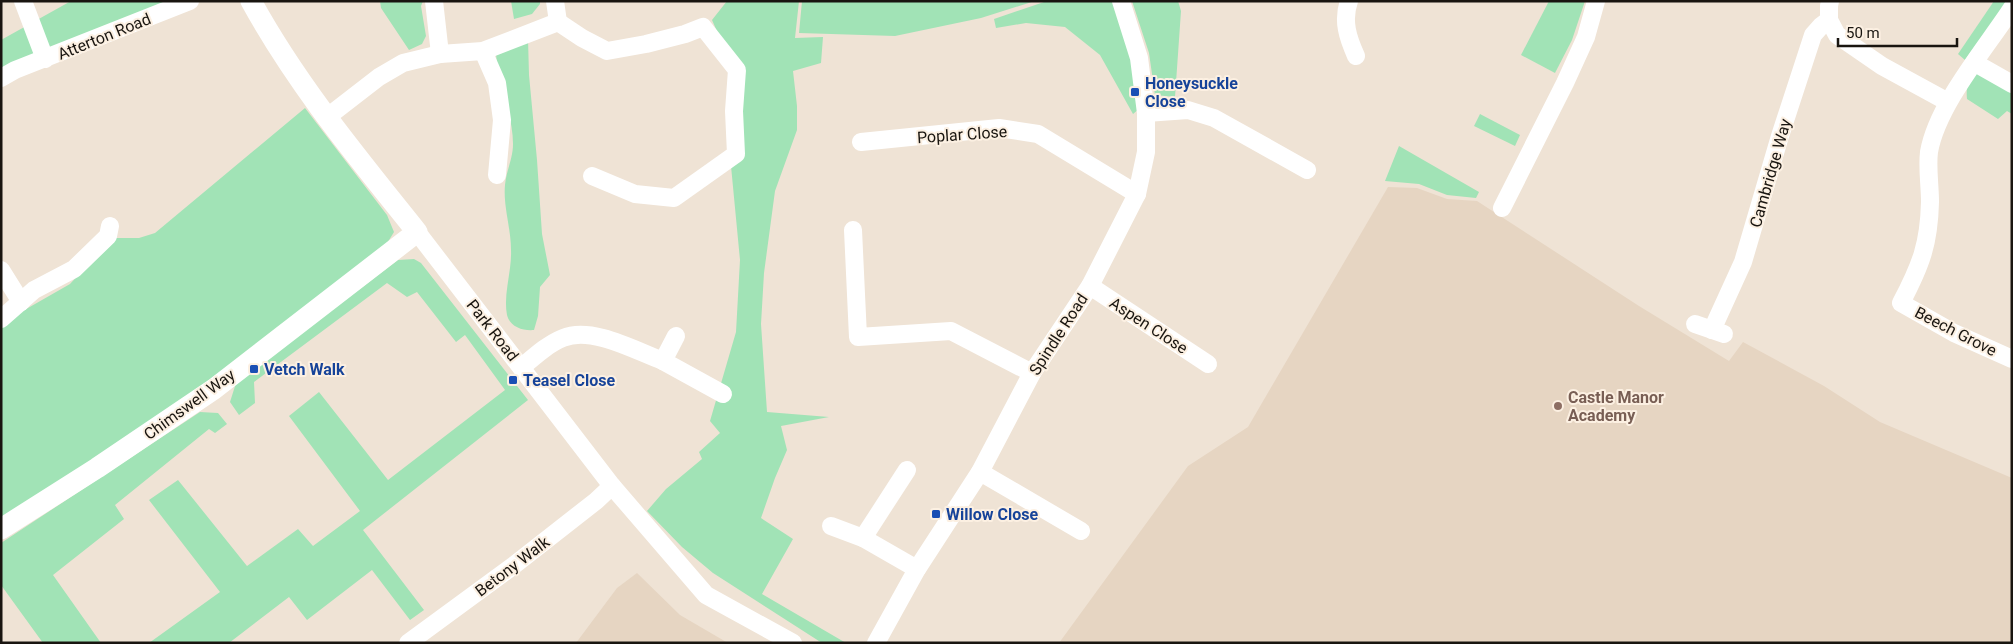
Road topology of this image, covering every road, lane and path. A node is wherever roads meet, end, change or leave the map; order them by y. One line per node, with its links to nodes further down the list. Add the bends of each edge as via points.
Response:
1 (23, 1): 16 (street, Atterton Road)
2 (190, 1): 16 (street, Atterton Road)
3 (251, 1): 22 (street, Park Road)
4 (434, 1): 14 (street)
5 (555, 1): 12 (street)
6 (1121, 1): 21 (street, Spindle Road, via 1138,58)
7 (1349, 1): 15 (street, via 1345,27)
8 (1596, 1): 28 (street, via 1586,37)
9 (1830, 1): 11 (street)
10 (2012, 8): 17 (street)
11 (1829, 20): 20 (street, via 1837,35 1850,45); 36 (street, Cambridge Way, via 1813,35 1744,262 1718,332)
12 (558, 22): 13 (street); 26 (street, via 607,51 646,44 703,27 737,70 734,111 736,154 674,198 635,194)
13 (483, 51): 14 (street); 25 (street, via 496,83 502,120)
14 (440, 54): 22 (street, via 403,64 379,77)
15 (1358, 56)
16 (46, 59): 18 (street, Atterton Road)
17 (1975, 63): 19 (street); 20 (street)
18 (1, 78)
19 (2012, 84)
20 (1948, 102): 38 (street, Beech Grove, via 1929,152 1928,238 1918,272 1901,303 1954,333)
21 (1146, 113): 24 (street, via 1188,110 1214,118); 27 (street, Spindle Road, via 1146,152)
22 (326, 118): 31 (street, Park Road)
23 (861, 142): 27 (street, Poplar Close, via 999,128 1038,134)
24 (1307, 170)
25 (497, 175)
26 (592, 176)
27 (1137, 194): 33 (street, Spindle Road)
28 (1502, 208)
29 (110, 226): 34 (street, via 108,236 74,269 34,290)
30 (853, 230): 42 (street, via 858,337 951,331)
31 (417, 232): 41 (street, Park Road); 48 (street, Chimswell Way, via 214,389)
32 (1, 270): 34 (street)
33 (1090, 286): 40 (street, Aspen Close); 42 (street, Spindle Road)
34 (21, 302): 35 (street)
35 (1, 319)
36 (1695, 324)
37 (676, 336): 39 (street)
38 (2012, 359)
39 (663, 361): 41 (street, via 596,336 580,335 553,343); 43 (street)
40 (1208, 364)
41 (522, 367): 46 (street, Park Road)
42 (1032, 373): 45 (street, Spindle Road)
43 (723, 394)
44 (907, 470): 50 (street)
45 (980, 472): 49 (street); 51 (street, Spindle Road)
46 (612, 486): 52 (street, Betony Walk, via 513,566); 53 (street, Park Road, via 706,595)
47 (831, 526): 50 (street)
48 (1, 529)
49 (1081, 531)
50 (863, 538): 51 (street)
51 (917, 569): 54 (street, Spindle Road)
52 (408, 643)
53 (793, 643)
54 (876, 643)

